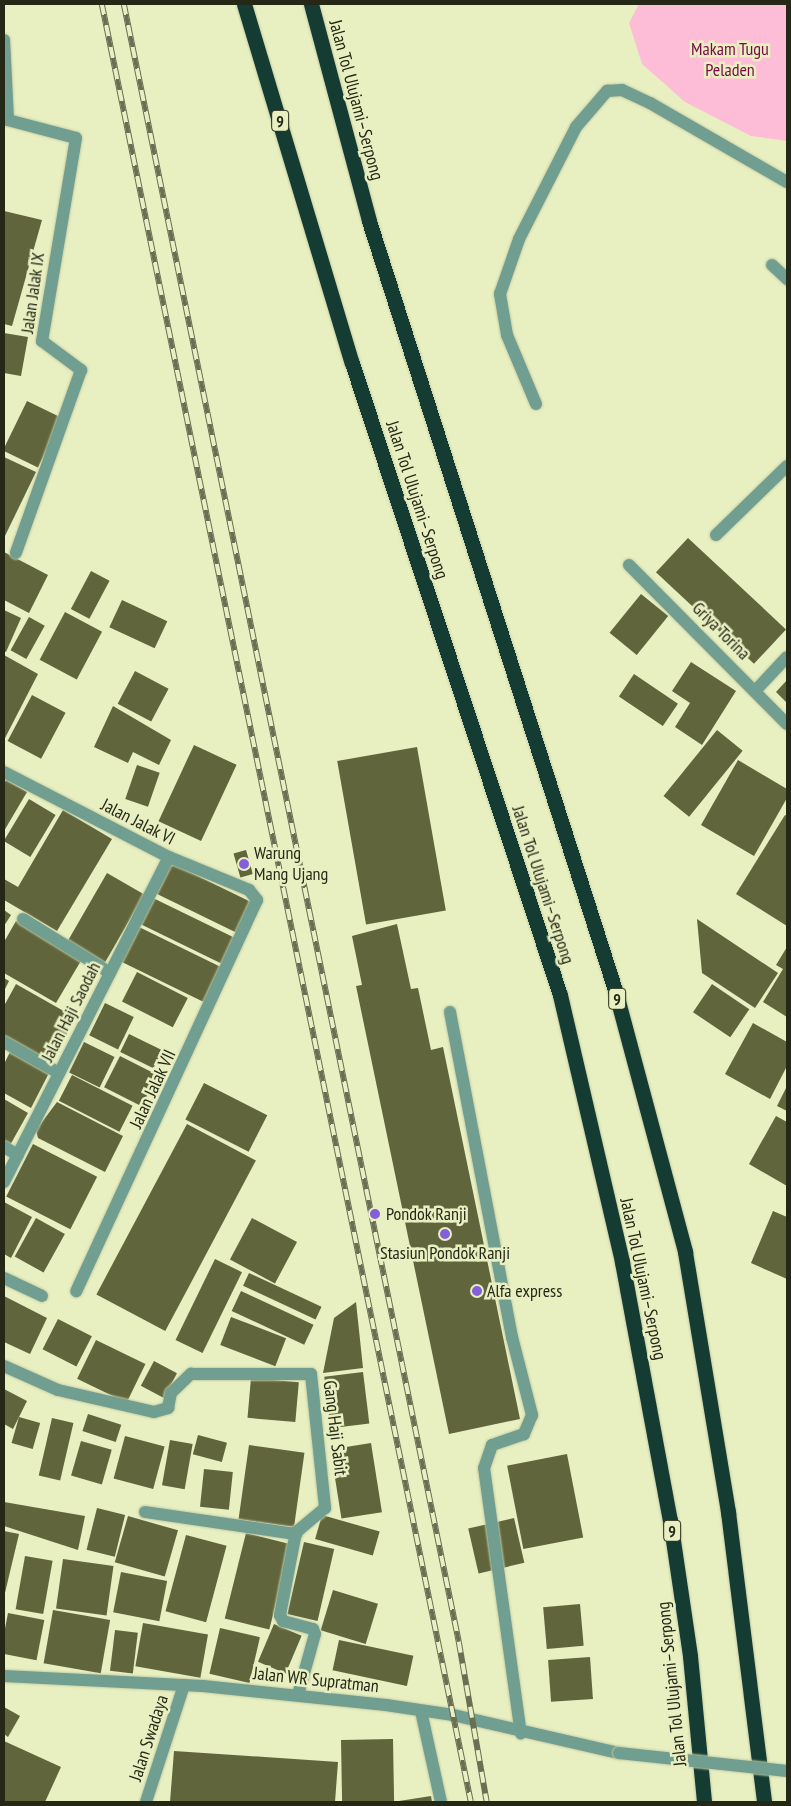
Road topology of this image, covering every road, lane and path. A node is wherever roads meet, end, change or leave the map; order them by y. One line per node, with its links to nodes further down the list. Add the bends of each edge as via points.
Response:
1 (244, 4): 41 (highway, Jalan Tol Ulujami–Serpong / 9, via 352,363 560,995 622,1262 670,1520)
2 (311, 4): 42 (highway, Jalan Tol Ulujami–Serpong / 9, via 369,221 615,990 684,1252 728,1512)
3 (4, 40): 4 (street)
4 (6, 120): 11 (street, Jalan Jalak IX, via 76,138 42,341 81,370)
5 (787, 182): 8 (street, via 650,103 622,90 607,91 576,127 519,239 500,294 507,335)
6 (772, 265): 7 (street)
7 (787, 278)
8 (536, 404)
9 (787, 466): 10 (street)
10 (716, 535)
11 (16, 552)
12 (629, 565): 14 (street, Griya Torina)
13 (787, 657): 14 (street)
14 (756, 690): 15 (street, Griya Torina)
15 (787, 724)
16 (4, 772): 17 (street, Jalan Jalak VI)
17 (169, 857): 18 (street, Jalan Jalak VI, via 249,890); 20 (street, Jalan Haji Saodah)
18 (257, 900): 28 (street, Jalan Jalak VII)
19 (23, 919): 20 (street)
20 (110, 973): 23 (street, Jalan Haji Saodah)
21 (450, 1012): 37 (street, via 512,1337 532,1415 524,1434 492,1445 484,1468)
22 (4, 1042): 23 (street)
23 (59, 1073): 25 (street, Jalan Haji Saodah)
24 (4, 1147): 25 (street)
25 (18, 1155): 26 (street, Jalan Haji Saodah)
26 (4, 1182)
27 (4, 1278): 29 (street)
28 (76, 1291)
29 (42, 1296)
30 (4, 1366): 32 (street, Gang Haji Sabit, via 58,1390 154,1412 168,1408 171,1393 191,1374 311,1374 325,1508)
31 (145, 1512): 32 (street)
32 (296, 1534): 35 (street, via 280,1618 315,1634)
33 (4, 1676): 34 (street, Jalan WR Supratman)
34 (184, 1685): 35 (street, Jalan WR Supratman); 39 (street, Jalan Swadaya)
35 (298, 1695): 36 (street, Jalan WR Supratman)
36 (421, 1711): 37 (street, Jalan WR Supratman); 40 (street)
37 (521, 1733): 38 (street, Jalan WR Supratman, bridge, via 619,1753)
38 (787, 1771)
39 (146, 1802)
40 (441, 1802)
41 (704, 1802)
42 (764, 1802)

